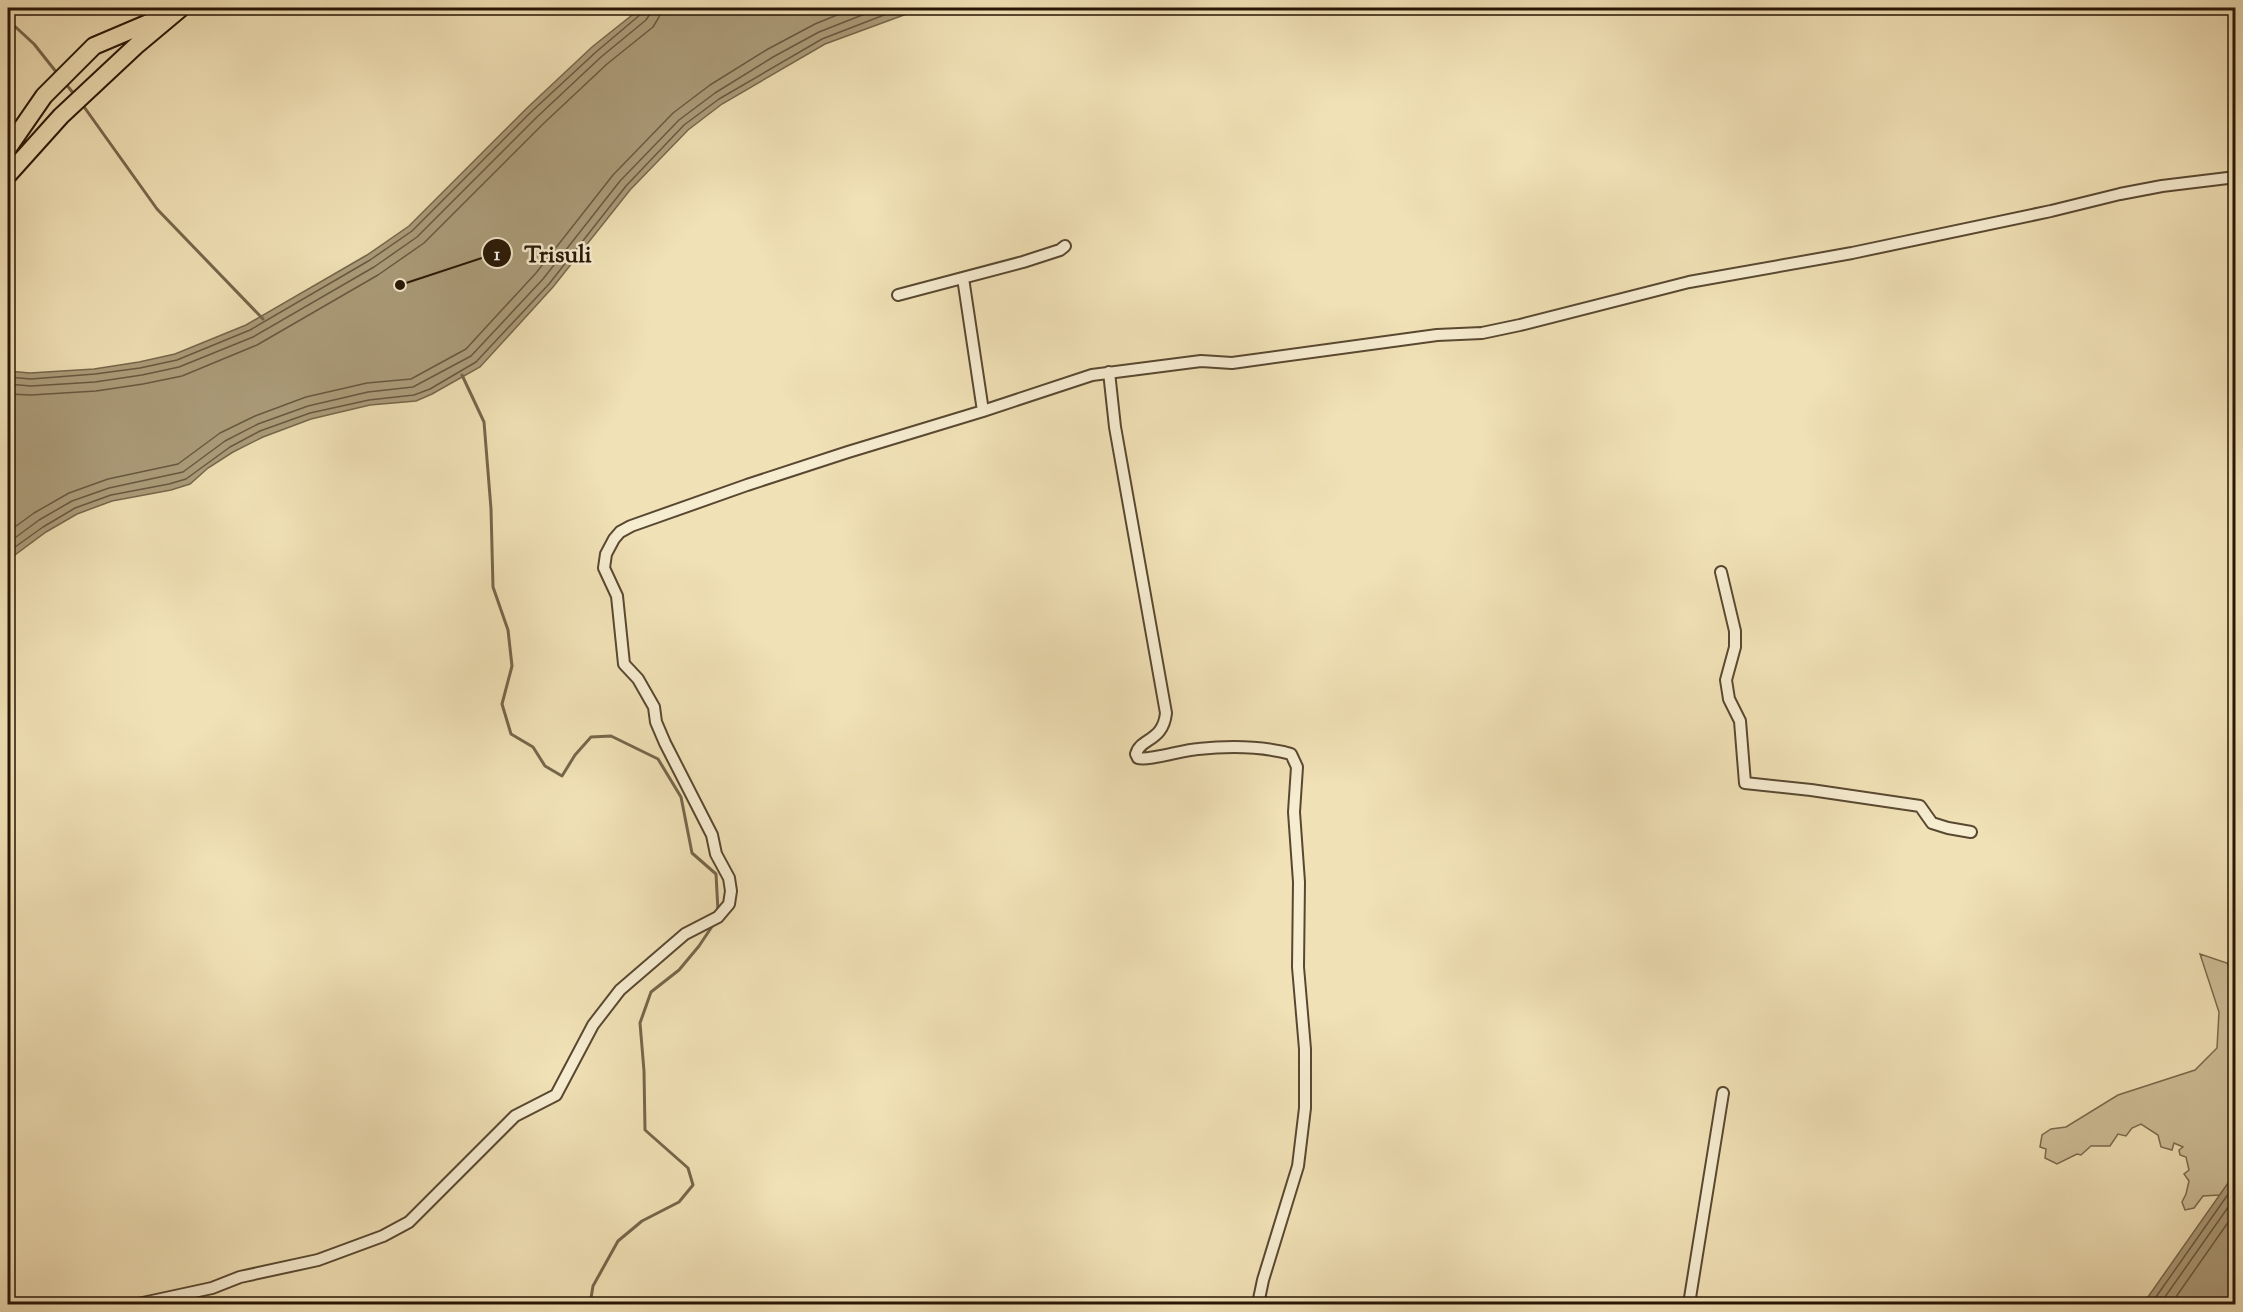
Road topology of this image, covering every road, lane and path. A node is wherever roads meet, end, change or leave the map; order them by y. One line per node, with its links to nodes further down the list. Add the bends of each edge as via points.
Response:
1 (179, 9): 2 (highway, via 94,46 44,96); 3 (highway, via 61,116)
2 (8, 148)
3 (8, 175)
4 (2235, 177): 8 (street, via 2120,194 1851,253 1689,282 1482,333 1437,335 1232,363 1201,362)
5 (1065, 246): 6 (street)
6 (963, 278): 7 (street); 9 (street)
7 (898, 295)
8 (1109, 372): 9 (street); 14 (street, via 1115,427 1166,713 1158,734 1139,747 1136,754 1146,759 1199,749 1260,749 1291,754 1297,767 1294,812 1305,1108 1298,1166)
9 (983, 411): 13 (street, via 747,485 620,532 606,554 604,568 617,596 624,664 654,707 665,743 712,835 716,854 729,878 729,904 718,917 685,934 620,990 592,1025 556,1095 515,1116 409,1222 318,1260)
10 (1721, 572): 11 (street, via 1735,631 1726,680 1729,699 1740,721 1745,783 1920,806 1932,823)
11 (1971, 832)
12 (1723, 1093): 15 (street)
13 (138, 1305)
14 (1258, 1305)
15 (1689, 1305)

